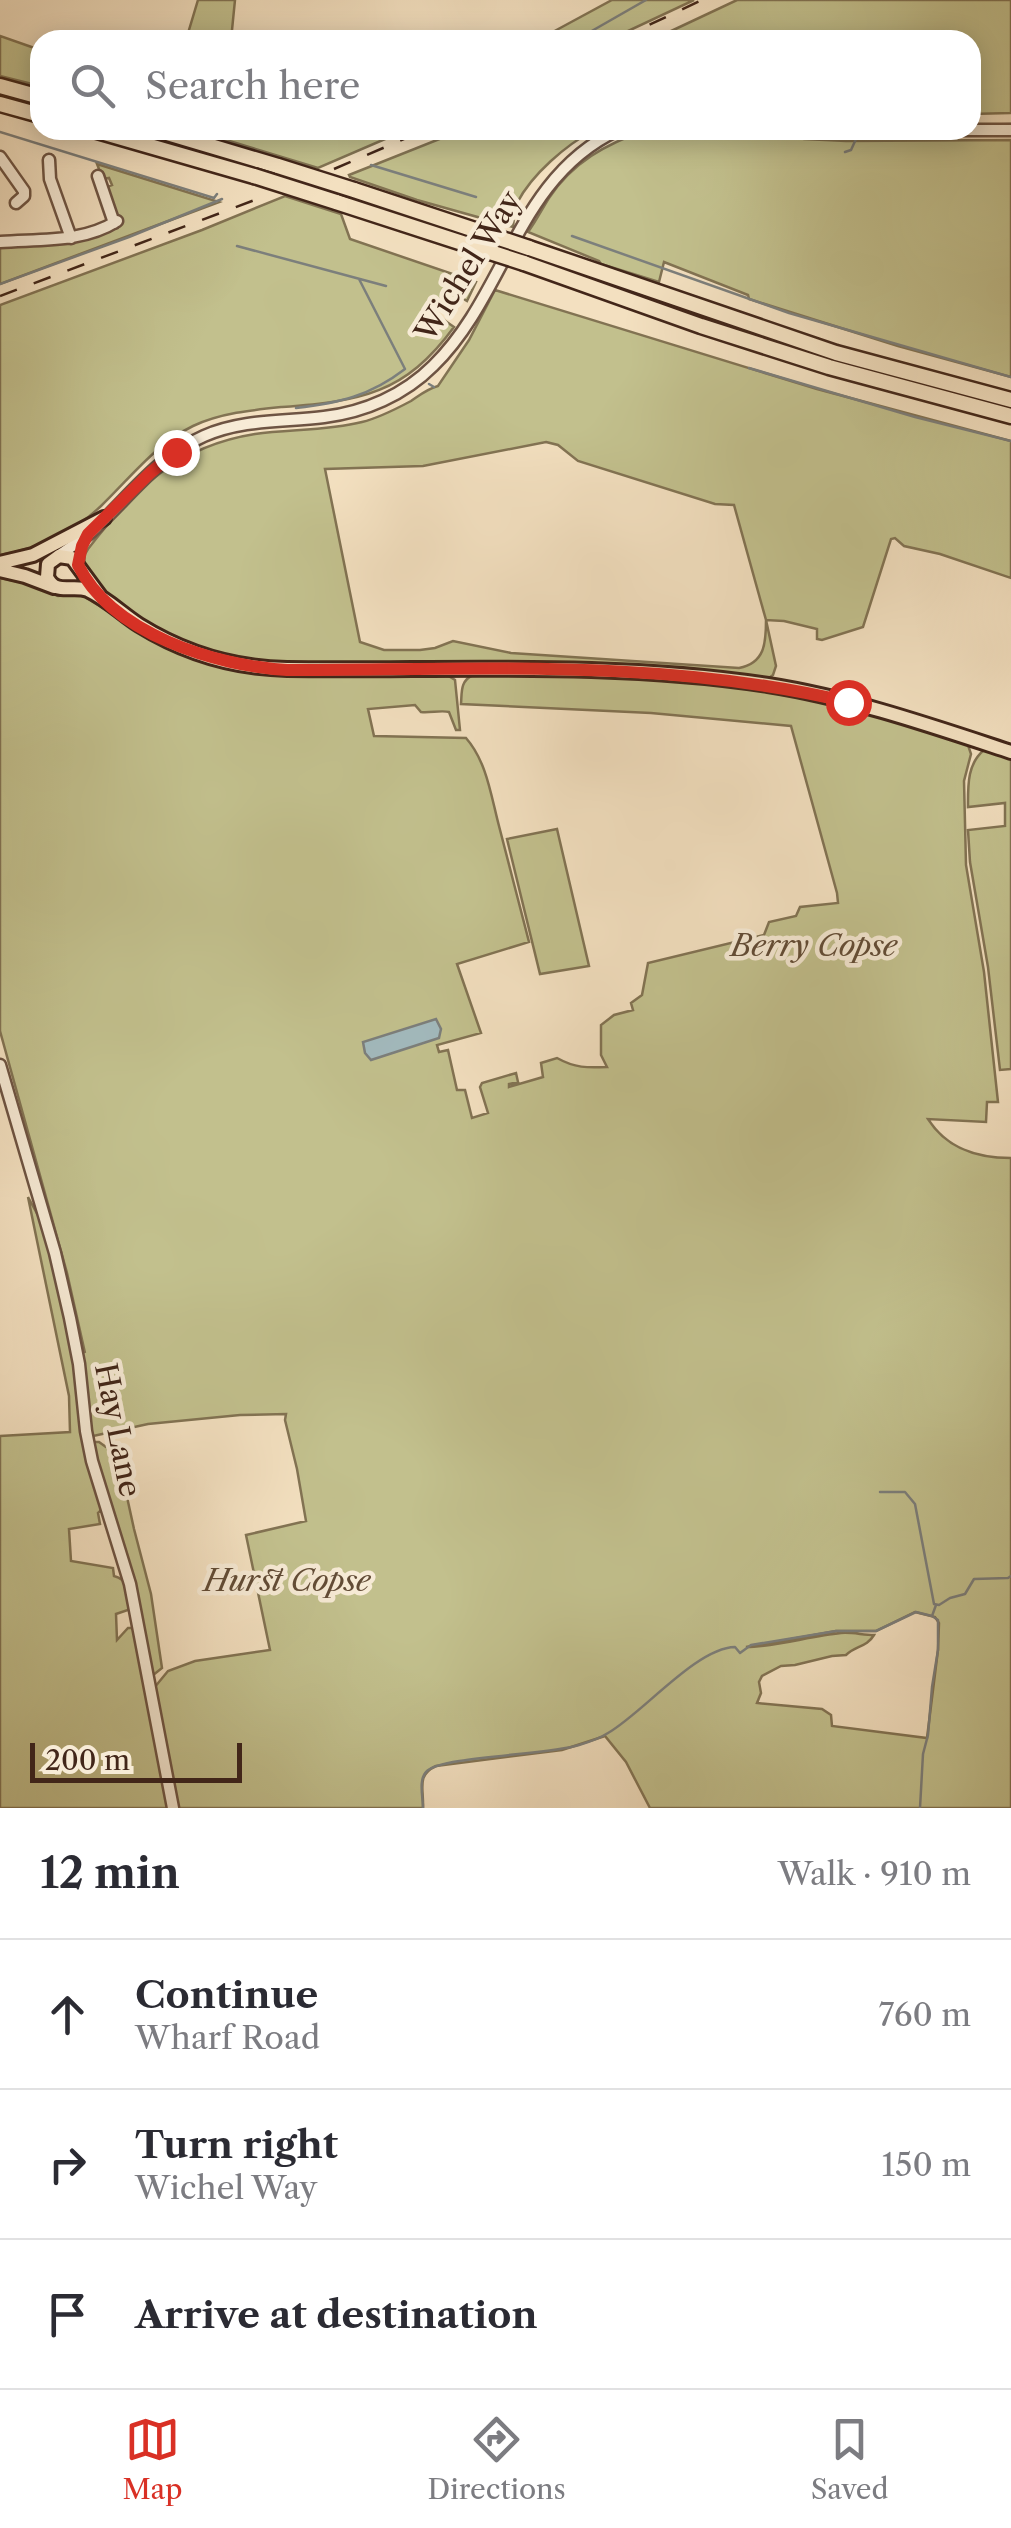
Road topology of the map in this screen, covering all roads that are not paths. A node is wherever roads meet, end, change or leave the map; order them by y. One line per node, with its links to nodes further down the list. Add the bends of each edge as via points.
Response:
1 (0, 86): 2 (highway)
2 (30, 94)
3 (0, 104): 4 (highway)
4 (30, 112)
5 (981, 130): 6 (street)
6 (1011, 130)
7 (129, 140): 16 (highway, bridge)
8 (191, 140): 16 (highway, bridge, via 354,190)
9 (599, 140): 20 (street, Wichel Way, via 550,184 462,333 424,375 362,409 206,435 165,459)
10 (49, 160): 14 (street)
11 (2, 164): 13 (street, via 24,192)
12 (98, 176): 14 (street, via 115,222)
13 (16, 203)
14 (71, 238): 15 (street)
15 (0, 242)
16 (493, 244): 17 (highway, bridge)
17 (527, 256): 18 (highway); 19 (highway, via 701,326)
18 (1011, 400)
19 (1011, 416)
20 (104, 518): 21 (street, Wichel Way); 24 (main road)
21 (88, 534): 22 (street, Wichel Way); 23 (street, Wichel Way)
22 (55, 558): 23 (main road, via 68,556); 24 (main road, via 30,568); 25 (main road, via 46,572)
23 (79, 567): 26 (main road); 27 (main road)
24 (3, 568): 25 (main road)
25 (54, 587): 26 (main road)
26 (72, 587): 27 (main road)
27 (100, 596): 28 (main road, via 173,643 246,666 720,678 848,702)
28 (1011, 752)
29 (0, 1065): 30 (street, Hay Lane, via 70,1318 92,1462 130,1584)
30 (173, 1808)

